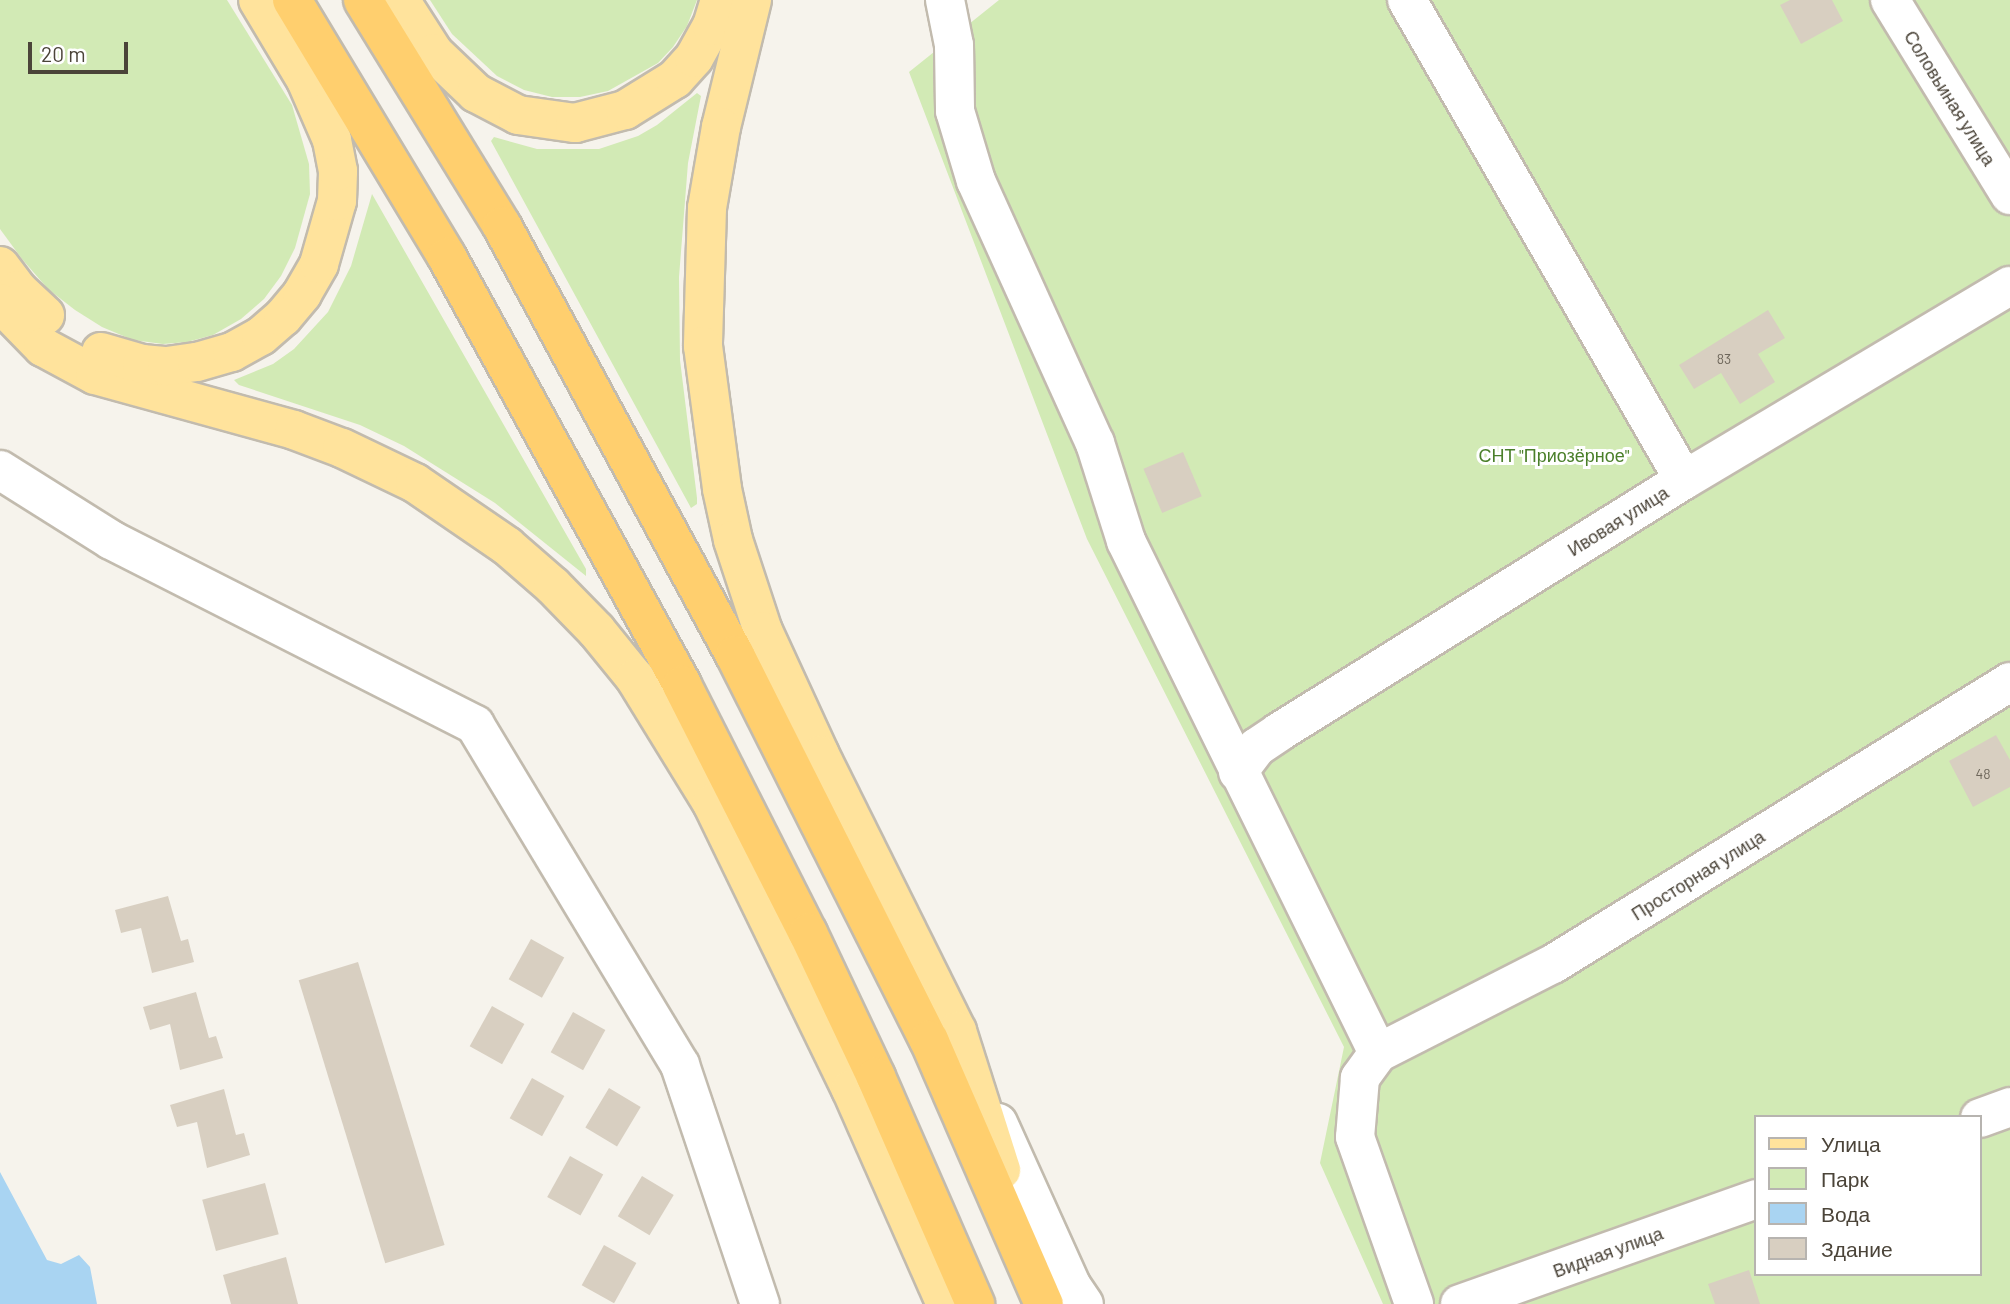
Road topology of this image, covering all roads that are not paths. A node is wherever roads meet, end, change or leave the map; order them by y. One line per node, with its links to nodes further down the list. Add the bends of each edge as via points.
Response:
1 (258, 0): 11 (main road, via 322,111 338,171 337,201 319,264 283,317 232,352 187,364 142,364 116,358 71,336 18,290)
2 (292, 0): 27 (highway, via 447,257 682,685 819,957)
3 (363, 0): 18 (highway, via 502,226 735,655)
4 (400, 0): 5 (main road, via 434,53 476,93 518,115 575,122 625,110 675,79 706,37)
5 (720, 0)
6 (751, 0): 19 (main road, via 706,208 703,346 722,489 745,580 781,673)
7 (945, 0): 17 (street, via 954,45 955,111 976,181 1094,443 1126,541)
8 (1407, 0): 15 (street)
9 (1890, 0): 10 (street, Соловьиная улица)
10 (2010, 195)
11 (0, 266)
12 (2010, 286): 15 (street, Ивовая улица)
13 (0, 303): 26 (main road, via 43,347 95,375 294,430 415,483 507,546 596,631 635,678 712,803 851,1089)
14 (0, 470): 25 (street, via 111,540 475,725 680,1065)
15 (1684, 480): 17 (street, Ивовая улица, via 1279,732 1258,747)
16 (2010, 682): 20 (street, Просторная улица, via 1553,964)
17 (1238, 772): 20 (street)
18 (867, 913): 19 (street); 24 (highway, via 929,1040)
19 (957, 1031): 24 (main road); 28 (street, via 1071,1285)
20 (1378, 1053): 29 (street, via 1360,1078 1356,1136)
21 (2010, 1107): 22 (street)
22 (1982, 1117)
23 (1755, 1199): 30 (street, Видная улица)
24 (1042, 1298)
25 (760, 1304)
26 (946, 1304)
27 (975, 1304)
28 (1084, 1304)
29 (1414, 1304)
30 (1460, 1304)

